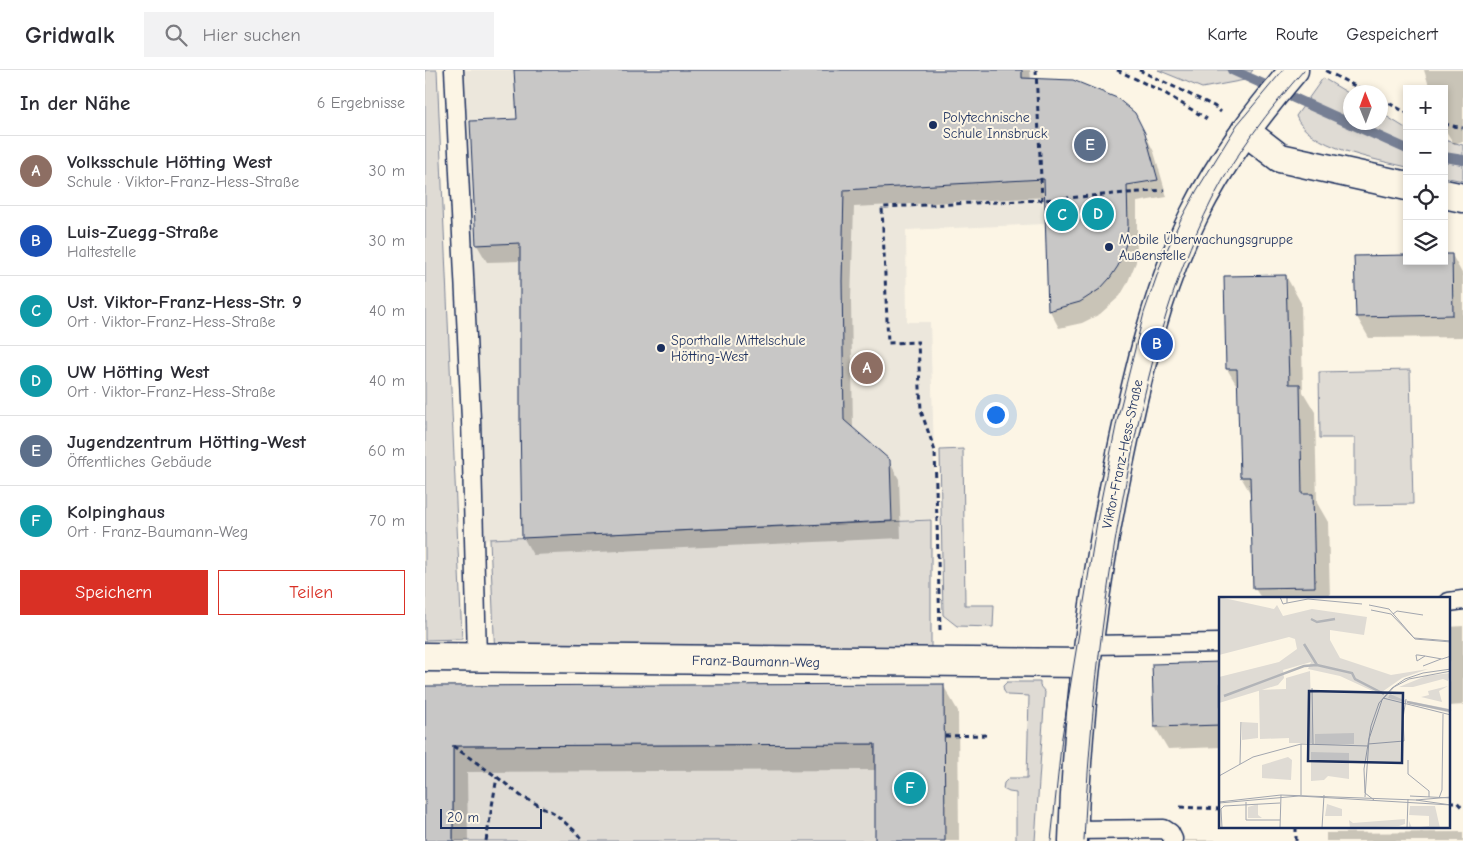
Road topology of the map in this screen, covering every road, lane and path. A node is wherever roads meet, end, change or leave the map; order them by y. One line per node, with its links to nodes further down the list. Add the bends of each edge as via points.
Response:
1 (454, 70): 22 (lane, via 471,419)
2 (1036, 70): 18 (path)
3 (1117, 70): 10 (path, via 1163,92)
4 (1139, 70): 13 (path, via 1214,106)
5 (1293, 70): 13 (street, Viktor-Franz-Hess-Straße)
6 (1326, 71): 7 (path)
7 (1353, 85)
8 (1388, 103): 9 (path)
9 (1403, 111)
10 (1207, 119)
11 (1448, 125): 12 (path)
12 (1463, 128)
13 (1245, 131): 14 (street, via 1281,158); 20 (street, Viktor-Franz-Hess-Straße, via 1194,215 1159,302 1143,356 1113,491)
14 (1403, 185)
15 (1164, 190): 18 (path)
16 (1448, 195): 17 (street)
17 (1463, 198)
18 (1042, 200): 23 (path, via 882,207 888,343 918,342 921,411 935,450)
19 (1219, 643): 20 (lane)
20 (1087, 654): 23 (street, Franz-Baumann-Weg, via 988,663); 31 (street, Viktor-Franz-Hess-Straße)
21 (425, 657): 22 (street, Franz-Baumann-Weg)
22 (477, 658): 23 (street, Franz-Baumann-Weg)
23 (942, 663)
24 (988, 735): 25 (path)
25 (945, 736)
26 (453, 746): 27 (path)
27 (497, 777): 33 (path); 34 (path, via 521,796 554,813)
28 (1451, 802): 29 (path, via 1457,802)
29 (1463, 809)
30 (1295, 828): 35 (path)
31 (1074, 835): 32 (lane, via 1164,829)
32 (1173, 839)
33 (486, 841)
34 (583, 841)
35 (1296, 841)

